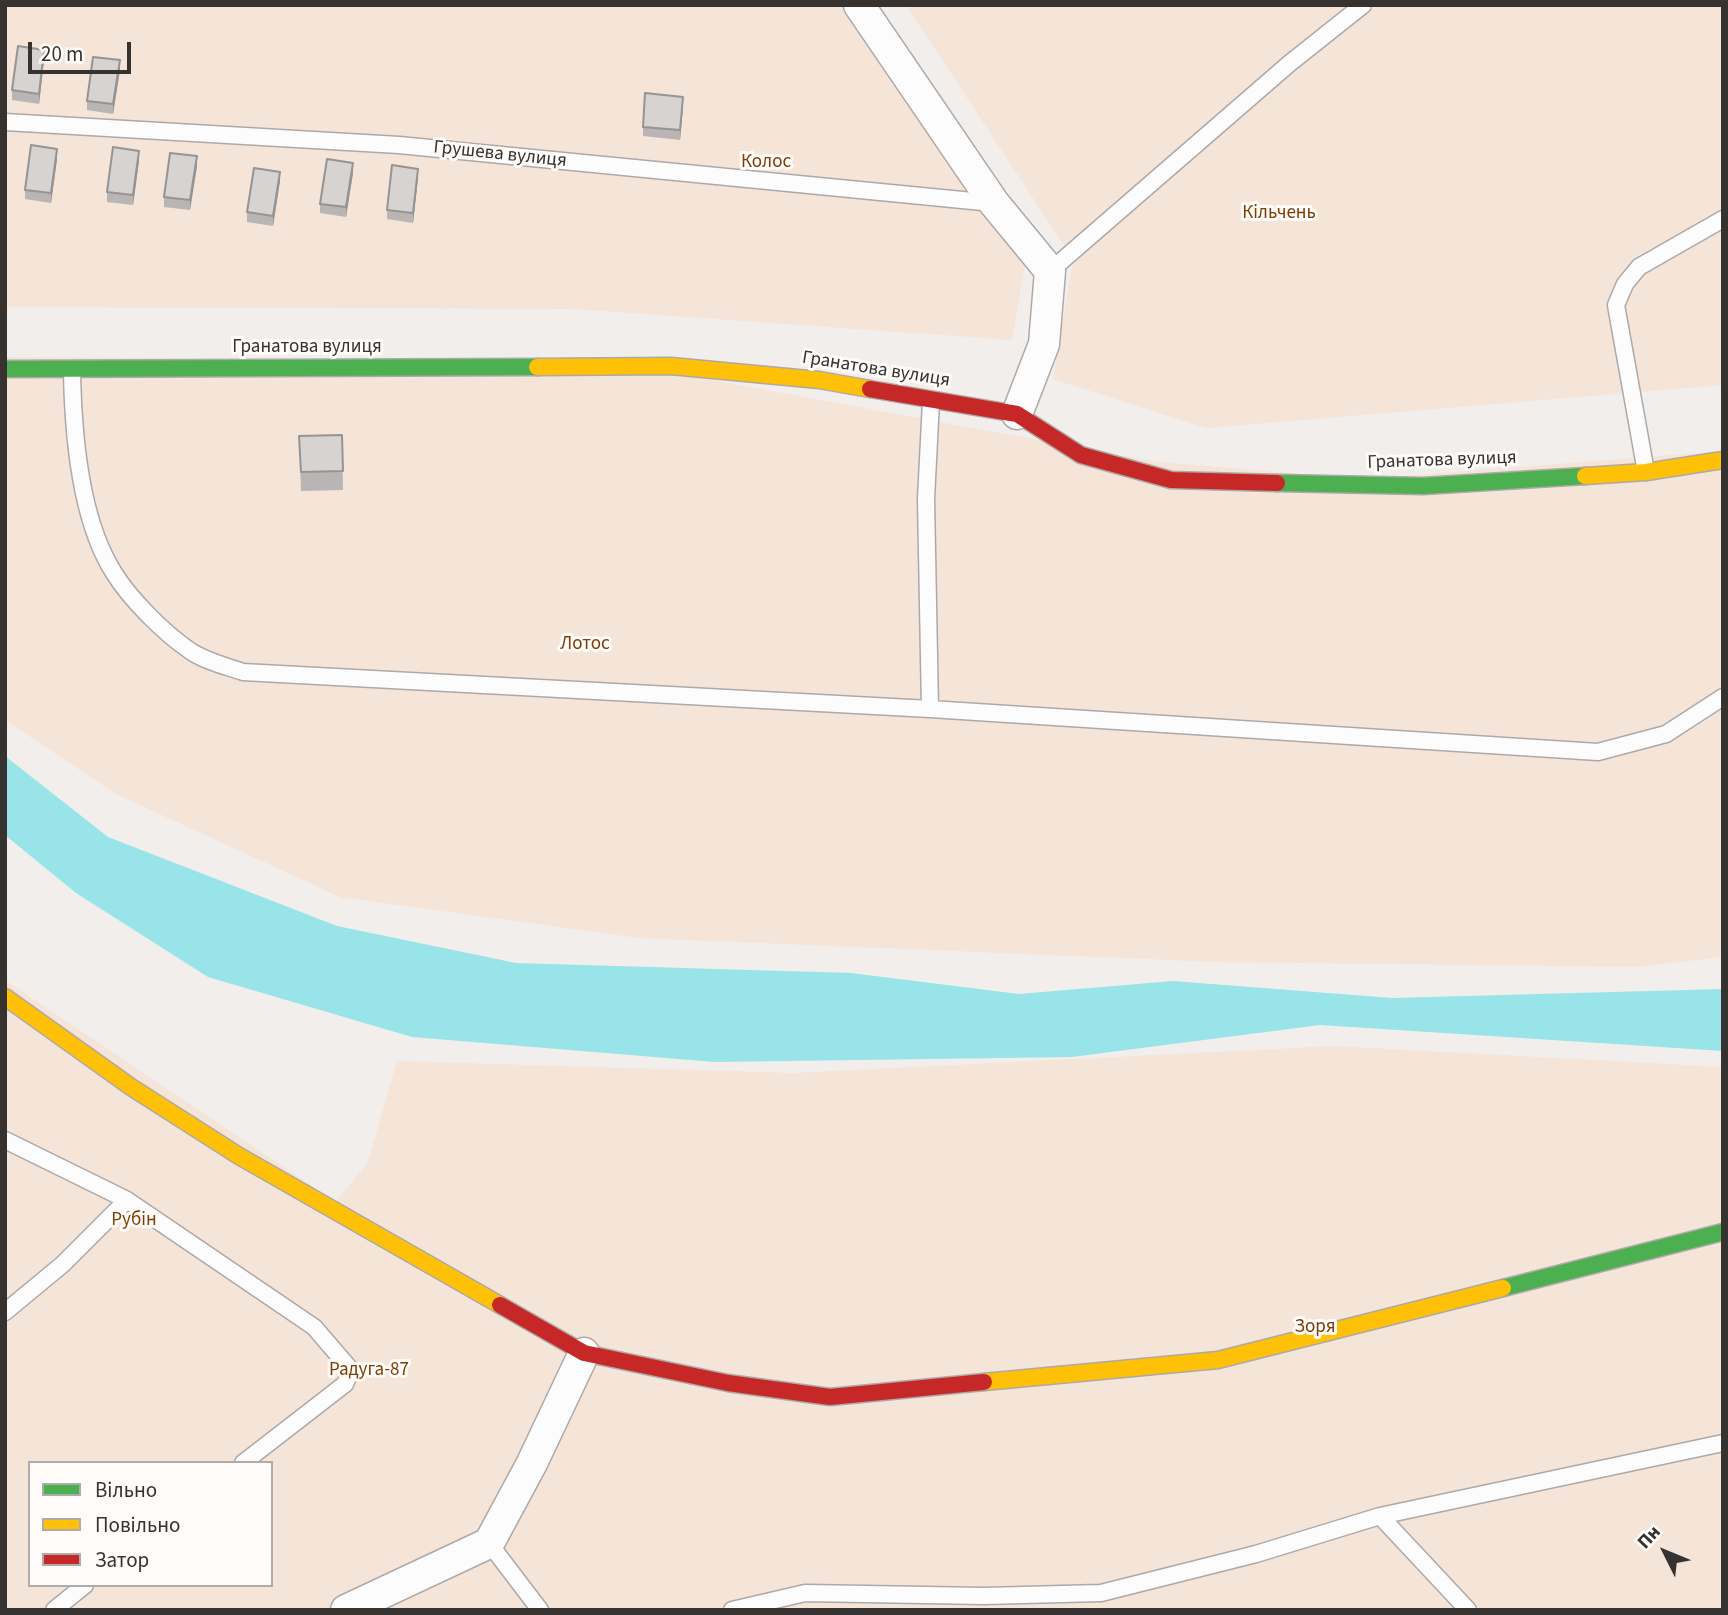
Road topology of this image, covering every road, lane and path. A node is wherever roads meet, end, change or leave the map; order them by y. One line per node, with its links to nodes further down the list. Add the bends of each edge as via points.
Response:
1 (859, 5): 4 (street)
2 (1363, 5): 6 (lane, via 1290,62)
3 (5, 122): 4 (lane, Грушева вулиця, via 399,145)
4 (994, 203): 6 (street)
5 (1723, 219): 12 (lane, via 1639,267 1616,305)
6 (1050, 271): 10 (street, via 1044,344)
7 (5, 369): 8 (street, Гранатова вулиця)
8 (72, 370): 9 (street, Гранатова вулиця, via 671,366 819,380); 14 (lane, via 83,482 94,528 114,573 155,621 191,652 243,672)
9 (931, 401): 10 (street, Гранатова вулиця); 14 (lane, via 926,499)
10 (1017, 414): 12 (street, Гранатова вулиця, via 1081,455 1171,480 1423,486)
11 (1723, 460): 12 (street, Гранатова вулиця)
12 (1646, 472)
13 (1723, 697): 14 (lane, via 1666,734 1598,752)
14 (930, 709)
15 (5, 998): 20 (street, via 239,1156)
16 (5, 1140): 17 (lane)
17 (127, 1200): 19 (lane, via 63,1264); 22 (lane, via 314,1327 351,1370 345,1384)
18 (1723, 1232): 20 (street, via 1218,1360 830,1397 728,1383)
19 (5, 1312)
20 (584, 1353): 24 (street)
21 (1723, 1443): 23 (lane)
22 (246, 1461)
23 (1380, 1516): 26 (lane, via 1256,1554 1101,1593); 32 (lane)
24 (489, 1543): 28 (street); 29 (lane)
25 (83, 1587): 27 (lane)
26 (984, 1596): 30 (lane, via 804,1593); 31 (lane)
27 (54, 1610)
28 (346, 1610)
29 (540, 1610)
30 (732, 1610)
31 (995, 1610)
32 (1468, 1610)

